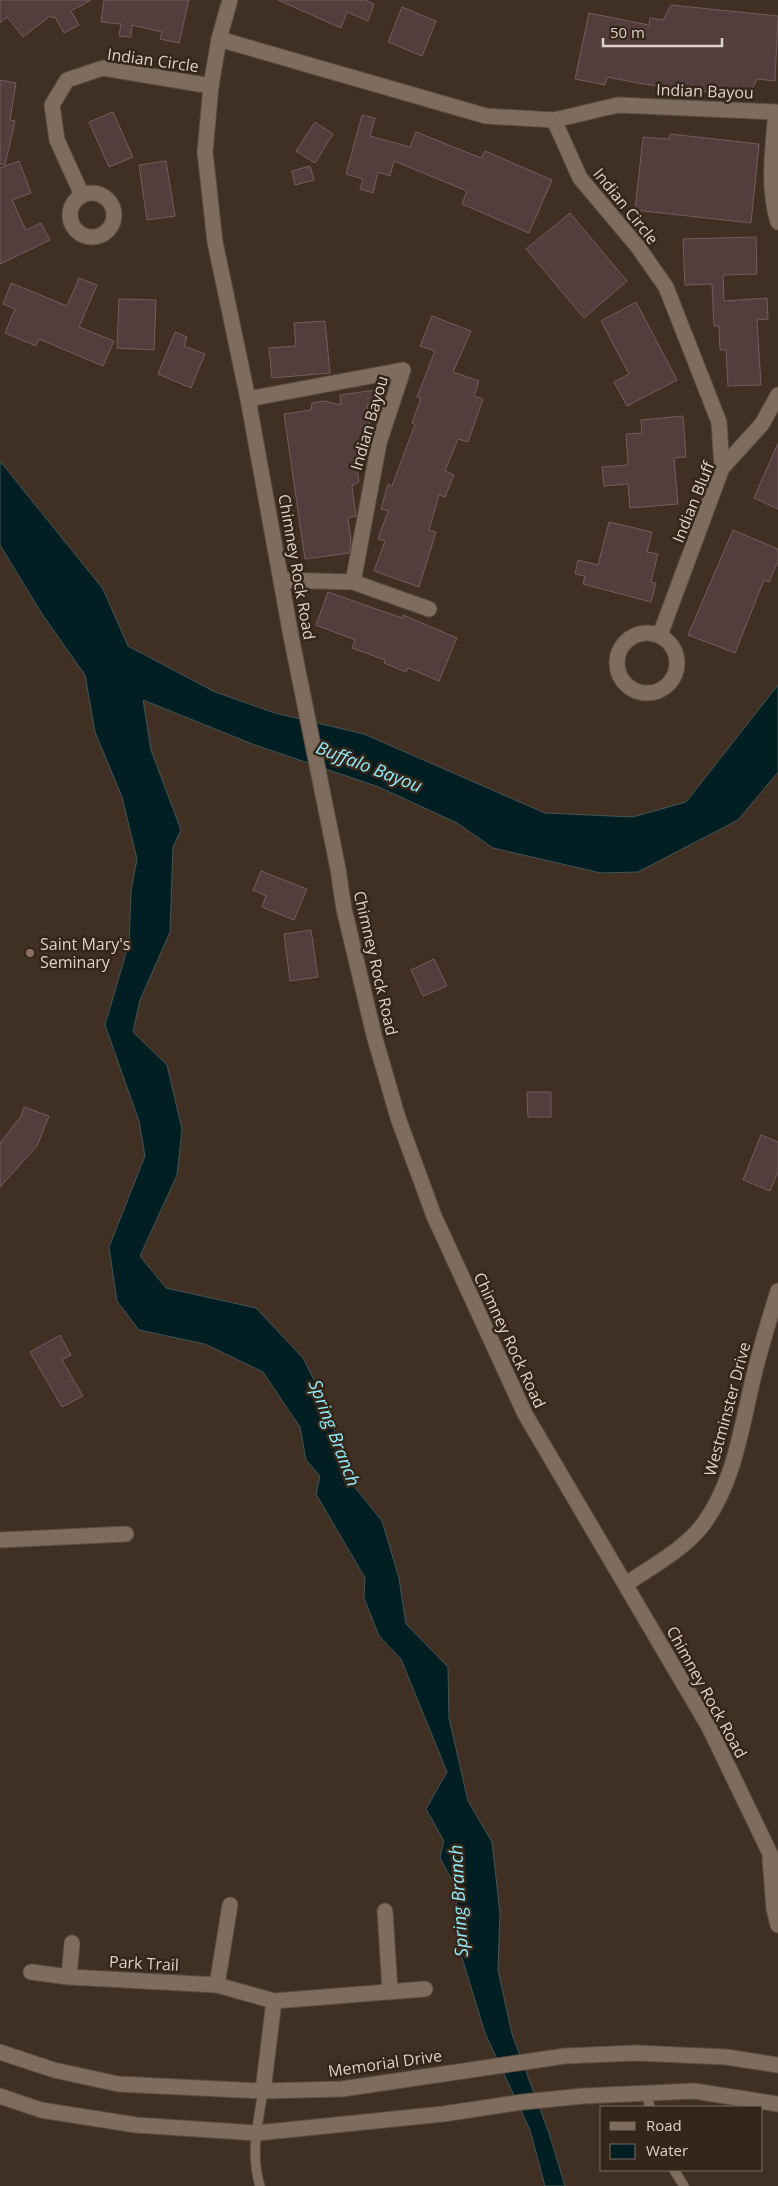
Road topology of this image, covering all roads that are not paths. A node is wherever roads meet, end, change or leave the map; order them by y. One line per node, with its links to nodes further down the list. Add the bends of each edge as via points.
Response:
1 (230, 0): 2 (main road, Chimney Rock Road)
2 (219, 39): 3 (main road, Chimney Rock Road); 4 (main road, via 486,116)
3 (212, 86): 5 (main road, Indian Circle, via 103,68 67,80 52,105 57,140); 8 (main road, Chimney Rock Road, via 205,152 215,242)
4 (554, 120): 6 (main road, Indian Bayou, via 618,105 776,112 772,165 774,211); 9 (main road, Indian Circle, via 580,178 638,247 666,287 719,422)
5 (82, 195)
6 (778, 222)
7 (778, 395): 9 (main road, Indian Bluff, via 762,424)
8 (248, 399): 10 (main road, Chimney Rock Road); 11 (main road, Indian Bayou, via 403,370 379,443)
9 (722, 468): 13 (main road, Indian Bluff)
10 (282, 580): 11 (main road); 17 (main road, Chimney Rock Road, via 344,909 398,1118 434,1216 525,1414)
11 (354, 582): 12 (main road)
12 (429, 609)
13 (660, 634): 13 (main road, via 636,635 620,649 617,659 619,674 637,692 647,694 666,687 677,670 672,647)
14 (778, 1291): 17 (main road, Westminster Drive, via 733,1462 720,1498 701,1527 685,1543)
15 (126, 1534): 16 (main road)
16 (0, 1540)
17 (626, 1584): 18 (main road, Chimney Rock Road, via 709,1727)
18 (774, 1855): 19 (main road, Chimney Rock Road); 22 (main road, Chimney Rock Road, via 774,1909)
19 (778, 1870)
20 (230, 1905): 26 (main road)
21 (384, 1911): 28 (main road)
22 (778, 1925)
23 (72, 1943): 25 (main road)
24 (32, 1972): 25 (main road, Park Trail)
25 (69, 1976): 26 (main road, Park Trail)
26 (217, 1985): 29 (main road, Park Trail)
27 (425, 1989): 28 (main road, Park Trail)
28 (390, 1991): 29 (main road, Park Trail)
29 (274, 2001): 32 (main road)
30 (0, 2052): 32 (main road, Memorial Drive, via 54,2070 118,2084)
31 (778, 2065): 32 (main road, Memorial Drive, via 726,2057 656,2054 565,2056 342,2089)
32 (263, 2091): 36 (lane)
33 (0, 2096): 36 (main road, via 41,2110 136,2125)
34 (648, 2100): 35 (main road, via 694,2091); 36 (main road, via 583,2096 443,2114)
35 (778, 2104)
36 (257, 2132): 38 (lane, via 254,2152)
37 (675, 2171): 39 (lane)
38 (260, 2186)
39 (684, 2186)

